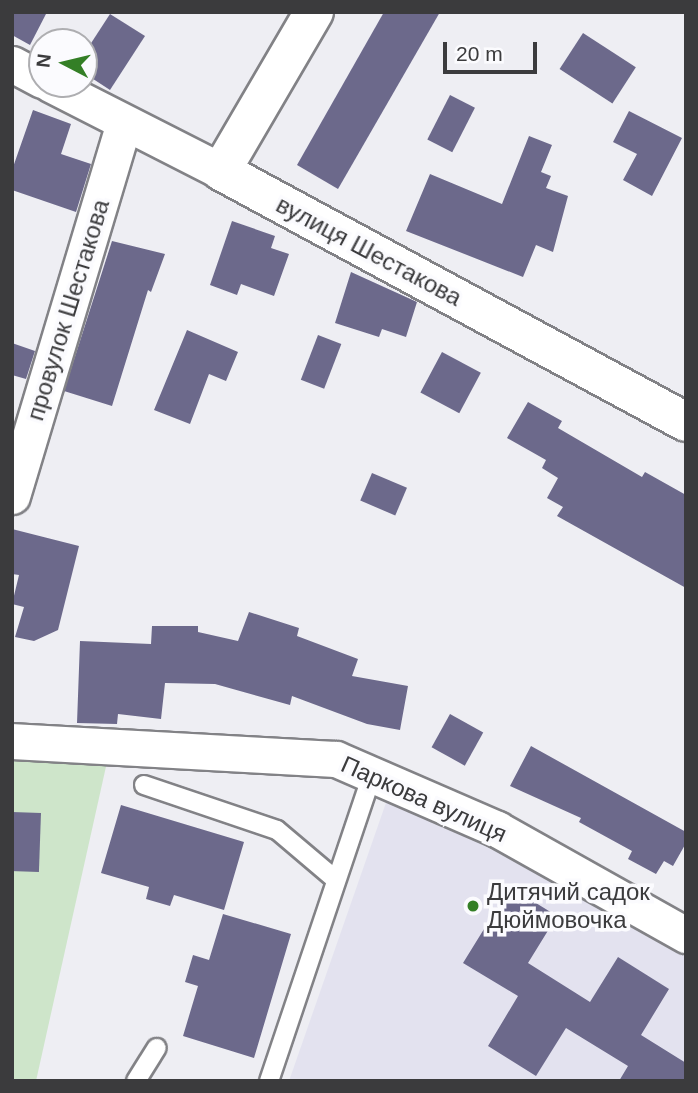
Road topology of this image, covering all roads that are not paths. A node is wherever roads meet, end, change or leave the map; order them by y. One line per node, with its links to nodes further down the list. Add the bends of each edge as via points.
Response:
1 (314, 12): 6 (street)
2 (12, 64): 3 (street)
3 (28, 73)
4 (77, 98): 5 (street, вулиця Шестакова)
5 (124, 123): 6 (street, вулиця Шестакова); 8 (street, провулок Шестакова)
6 (221, 170): 7 (street, вулиця Шестакова)
7 (686, 422)
8 (12, 496)
9 (12, 741): 10 (street, Паркова вулиця, via 335,759)
10 (372, 775): 12 (lane); 13 (street, Паркова вулиця, via 497,829)
11 (144, 785): 12 (lane, via 277,830)
12 (335, 879): 16 (lane)
13 (686, 935)
14 (157, 1048): 15 (lane)
15 (135, 1081)
16 (269, 1081)

